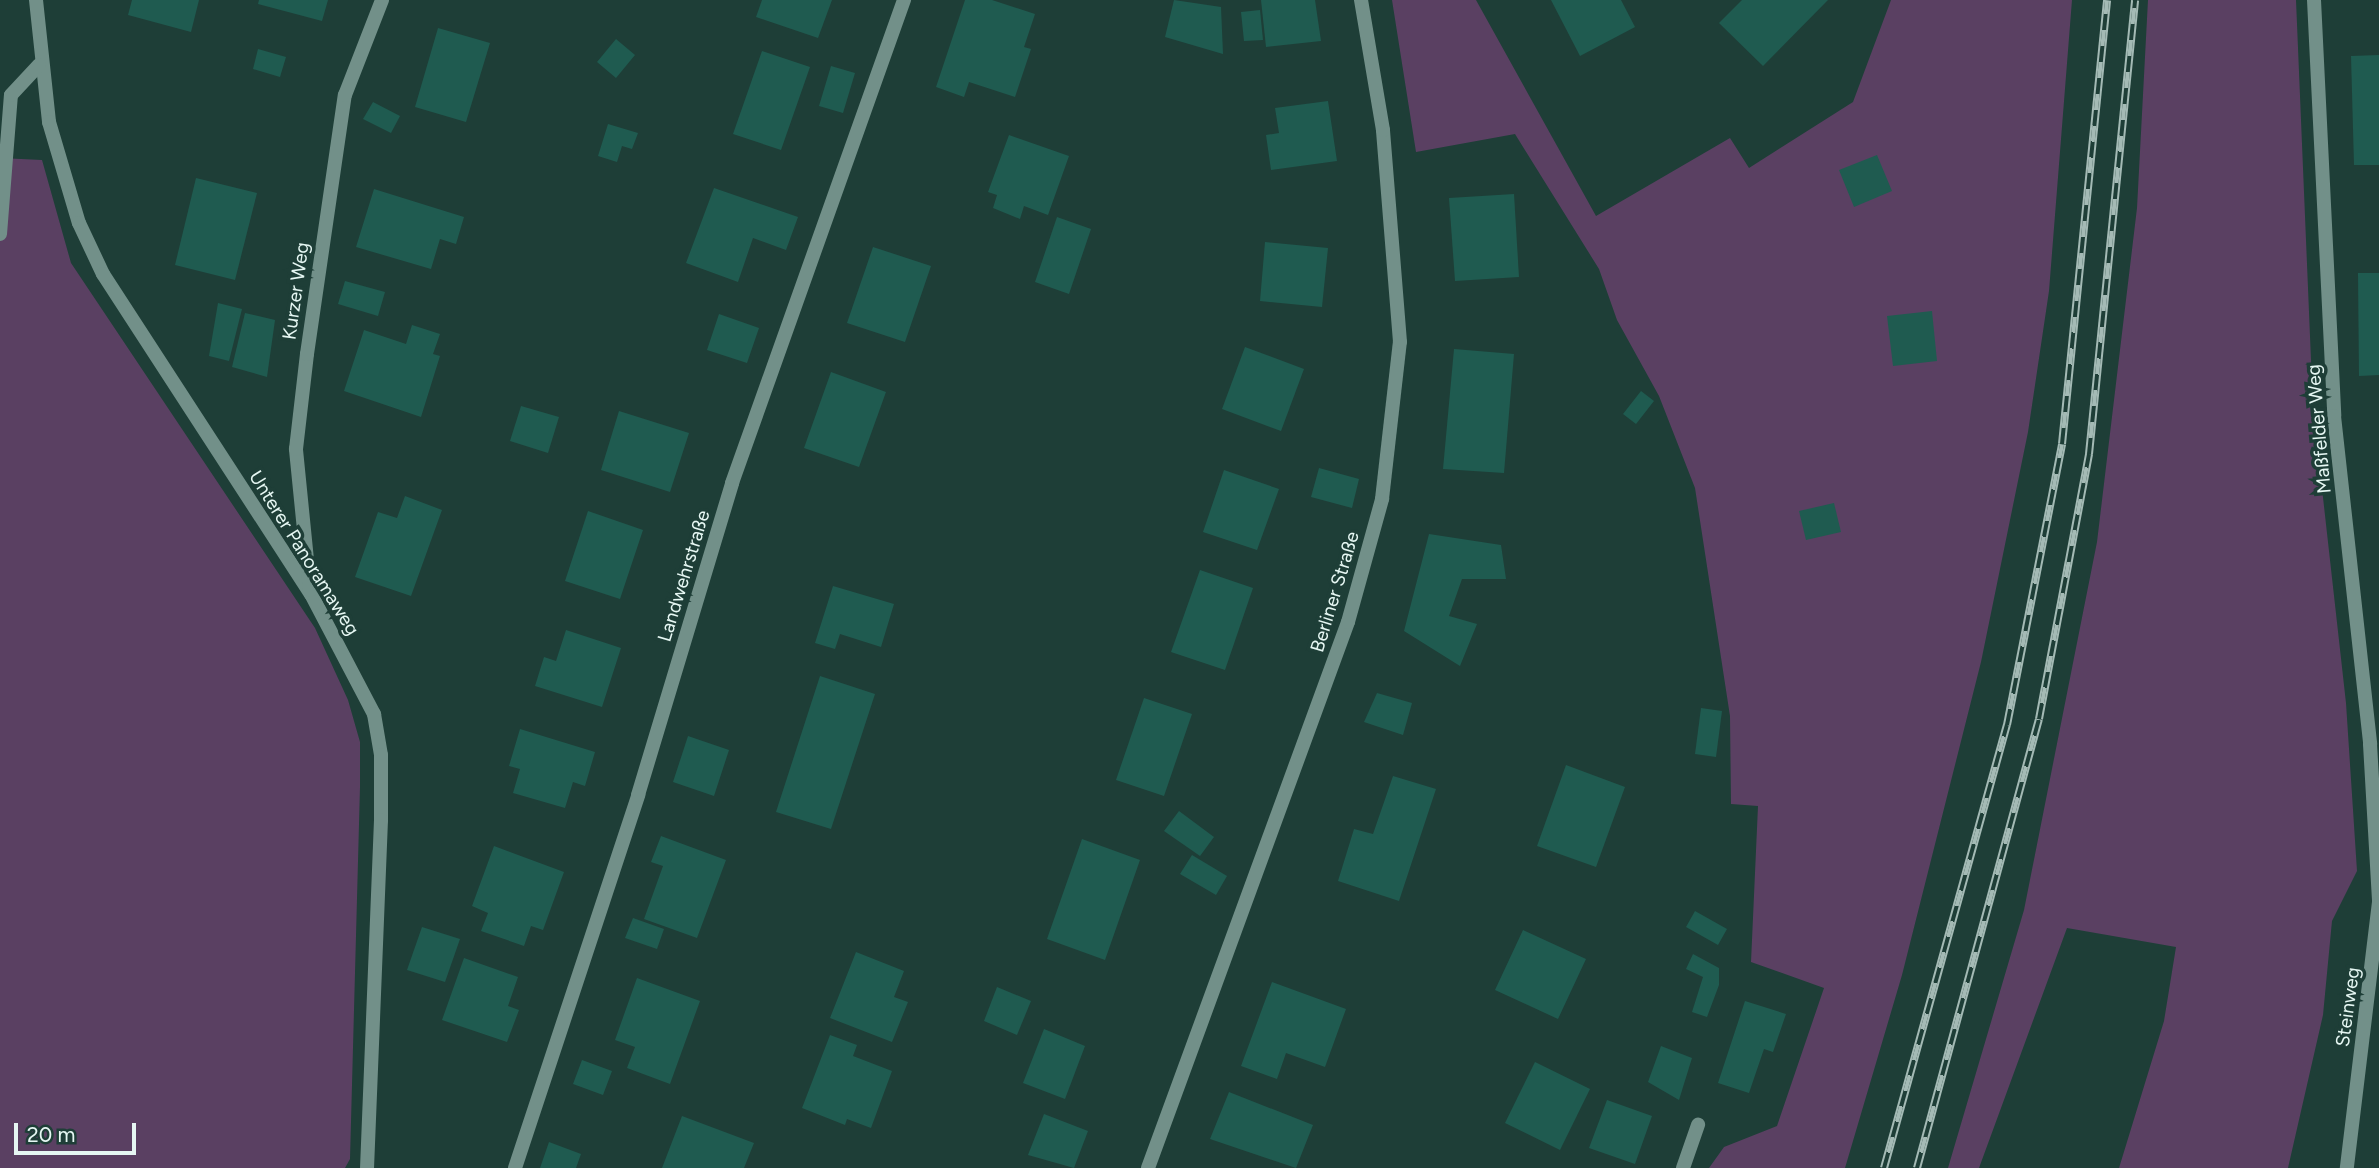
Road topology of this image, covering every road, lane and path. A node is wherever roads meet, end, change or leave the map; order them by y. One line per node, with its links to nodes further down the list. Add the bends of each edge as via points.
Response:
1 (36, 0): 6 (street, Unterer Panoramaweg)
2 (382, 0): 8 (street, Kurzer Weg, via 345,95 307,354 296,449)
3 (904, 0): 12 (street, Landwehrstraße, via 732,483 638,795)
4 (1361, 0): 13 (street, Berliner Straße, via 1384,143 1400,329 1382,499 1348,622)
5 (2314, 0): 9 (street, Maßfelder Weg, via 2334,416)
6 (39, 65): 7 (street, via 11,95); 8 (street, Unterer Panoramaweg, via 63,176 103,274)
7 (0, 234)
8 (311, 594): 11 (street, Unterer Panoramaweg, via 358,676 374,714 381,755)
9 (2378, 853): 15 (street, Steinweg, via 2374,964)
10 (1698, 1125): 14 (street)
11 (367, 1168)
12 (515, 1168)
13 (1148, 1168)
14 (1683, 1168)
15 (2347, 1168)

